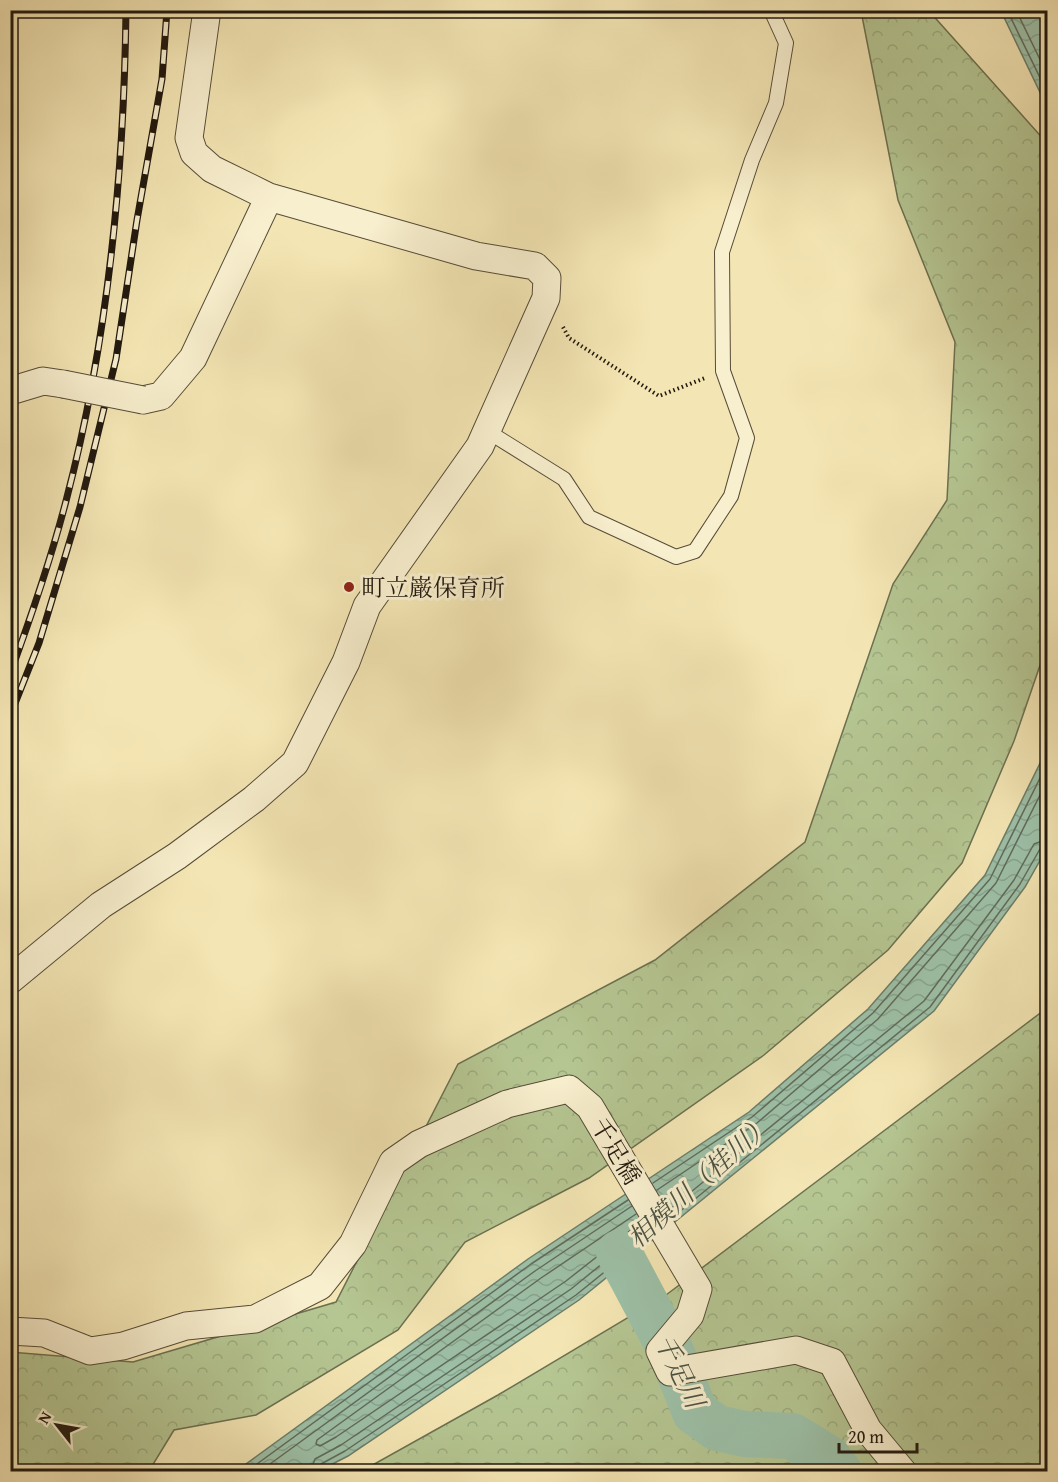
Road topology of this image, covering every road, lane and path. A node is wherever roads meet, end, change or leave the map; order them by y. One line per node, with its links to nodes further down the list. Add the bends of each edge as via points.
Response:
1 (207, 10): 3 (street, via 189,138 194,153 212,169)
2 (771, 10): 5 (lane, via 786,43 776,103 752,160 722,252)
3 (269, 197): 4 (street, via 476,256 535,266 548,278); 6 (street, bridge, via 193,358 162,396 143,400 44,381)
4 (546, 298): 5 (path, via 569,338 659,396); 7 (street)
5 (723, 371): 7 (lane, via 747,438 731,496 694,551 676,557 589,517 564,479)
6 (10, 391)
7 (487, 431): 8 (street, via 442,502 367,606 346,662 295,763 177,856 101,905)
8 (10, 980)
9 (10, 1331): 10 (street, 千足橋, via 44,1332 90,1351 123,1346 186,1326 255,1319 320,1287 353,1244 393,1162 419,1144 507,1104 569,1089 590,1107 698,1289 690,1315 660,1351 670,1372 796,1350 832,1362 868,1430)
10 (903, 1472)

